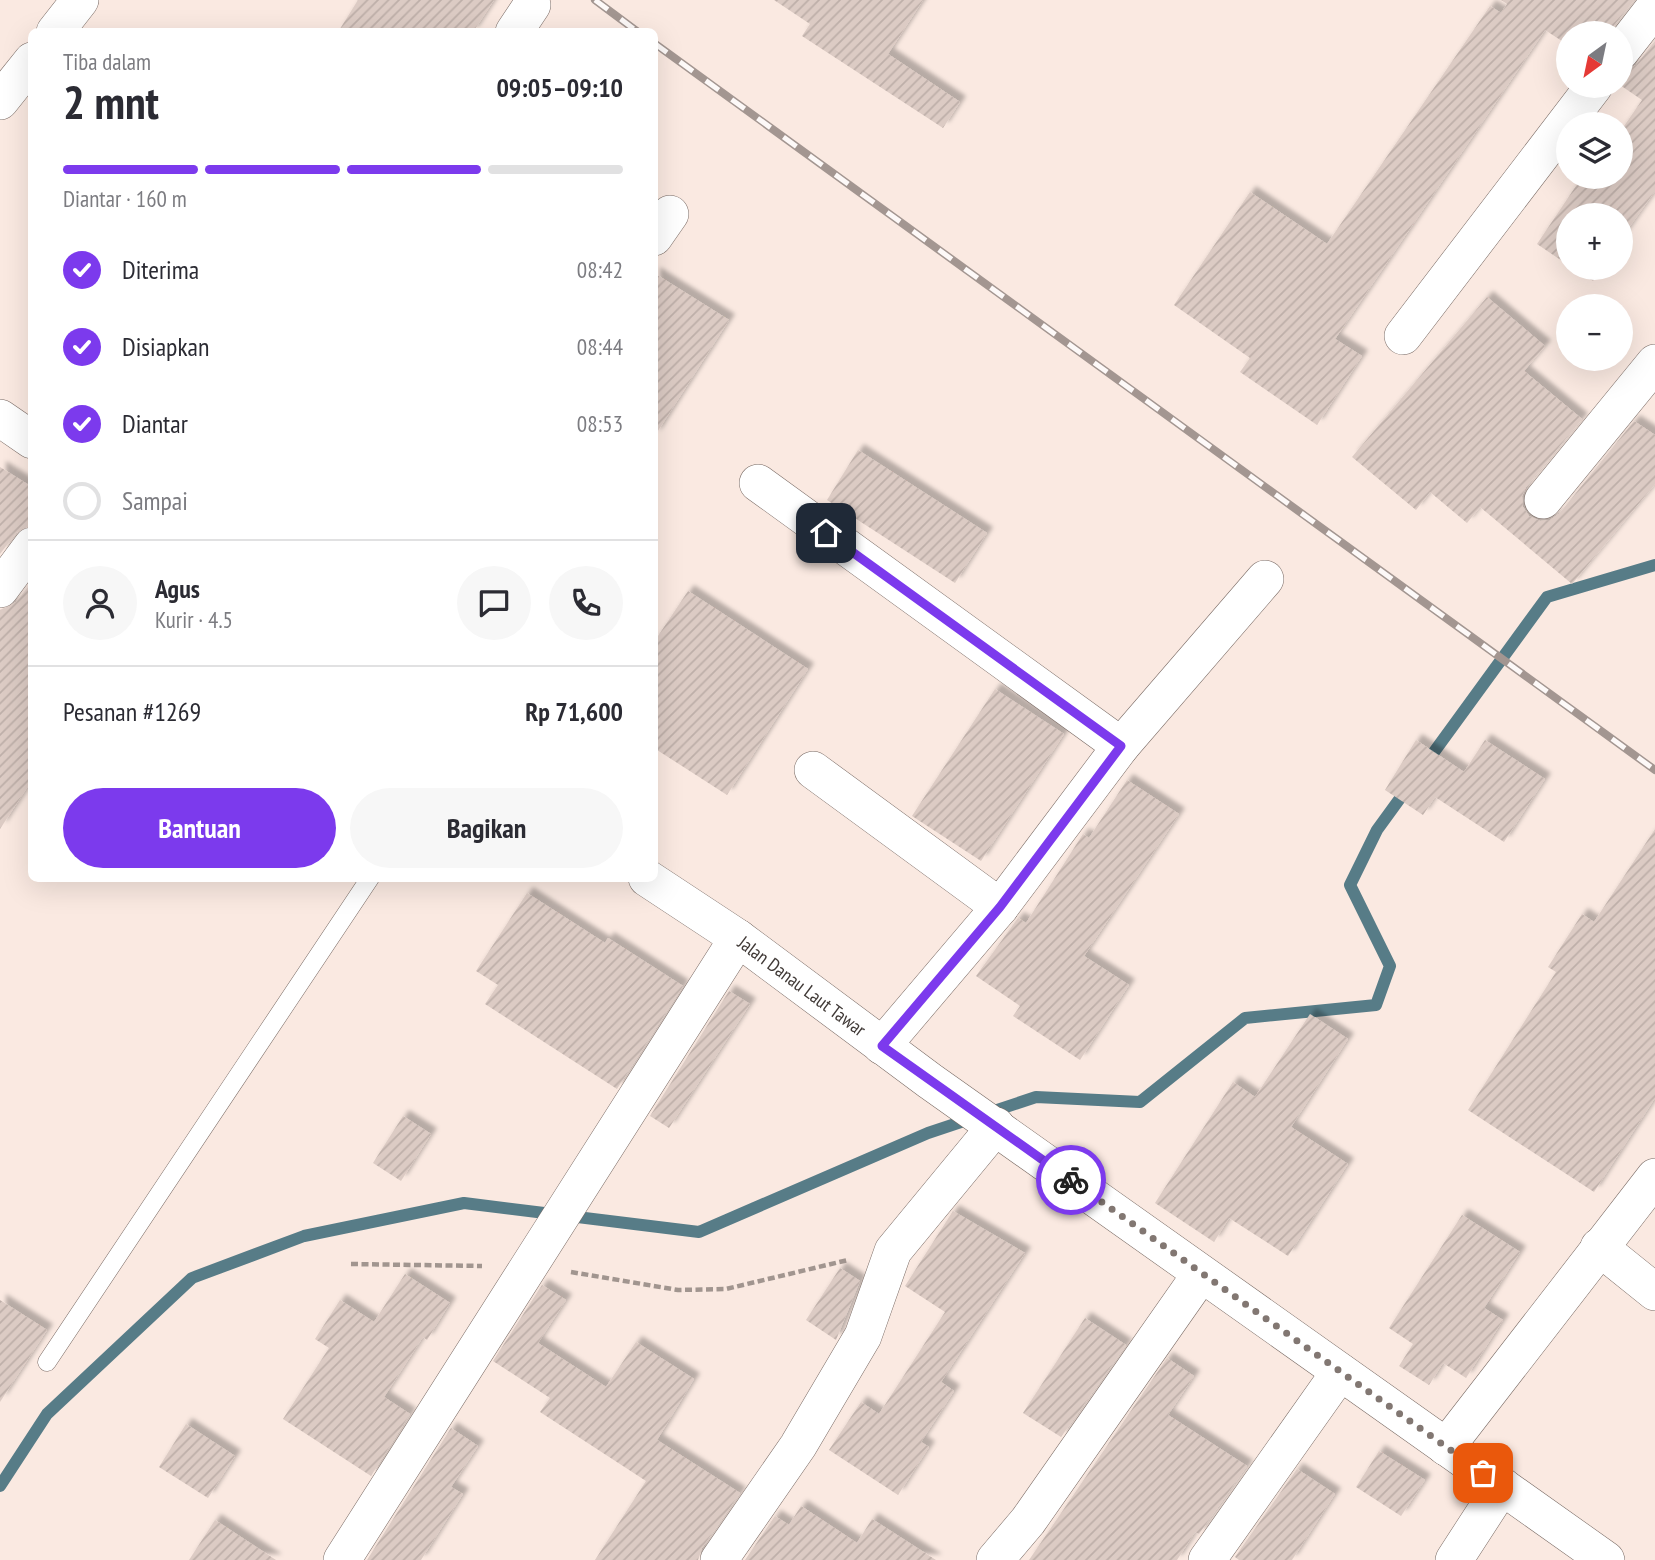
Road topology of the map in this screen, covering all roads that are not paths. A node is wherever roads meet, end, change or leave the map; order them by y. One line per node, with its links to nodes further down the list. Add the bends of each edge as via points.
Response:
1 (80, 0): 3 (street)
2 (1655, 6): 4 (street)
3 (57, 28)
4 (1633, 35)
5 (28, 66): 7 (street)
6 (1585, 98): 8 (street)
7 (0, 101)
8 (1403, 336)
9 (1655, 363): 13 (street)
10 (0, 418): 11 (street)
11 (28, 437)
12 (758, 483): 17 (street)
13 (1543, 500)
14 (28, 551): 16 (street)
15 (1265, 579): 17 (street)
16 (0, 589)
17 (1121, 746): 21 (street)
18 (813, 770): 21 (street)
19 (367, 882): 29 (lane)
20 (654, 882): 22 (street, Jalan Danau Laut Tawar)
21 (1000, 907): 23 (street)
22 (738, 938): 23 (street, Jalan Danau Laut Tawar); 33 (street)
23 (882, 1046): 24 (street, Jalan Danau Laut Tawar)
24 (990, 1122): 27 (street, Jalan Danau Laut Tawar); 34 (street, via 893,1251 863,1336 798,1446)
25 (1655, 1177): 26 (street)
26 (1599, 1247): 28 (street); 31 (street)
27 (1201, 1274): 30 (street, Jalan Danau Laut Tawar); 35 (street, via 1028,1521)
28 (1655, 1292)
29 (47, 1362)
30 (1340, 1372): 31 (street, Jalan Danau Laut Tawar); 36 (street)
31 (1446, 1447): 32 (street, Jalan Danau Laut Tawar)
32 (1502, 1486): 37 (street); 38 (street, Jalan Danau Laut Tawar)
33 (342, 1560)
34 (719, 1560)
35 (995, 1560)
36 (1207, 1560)
37 (1454, 1560)
38 (1606, 1560)

